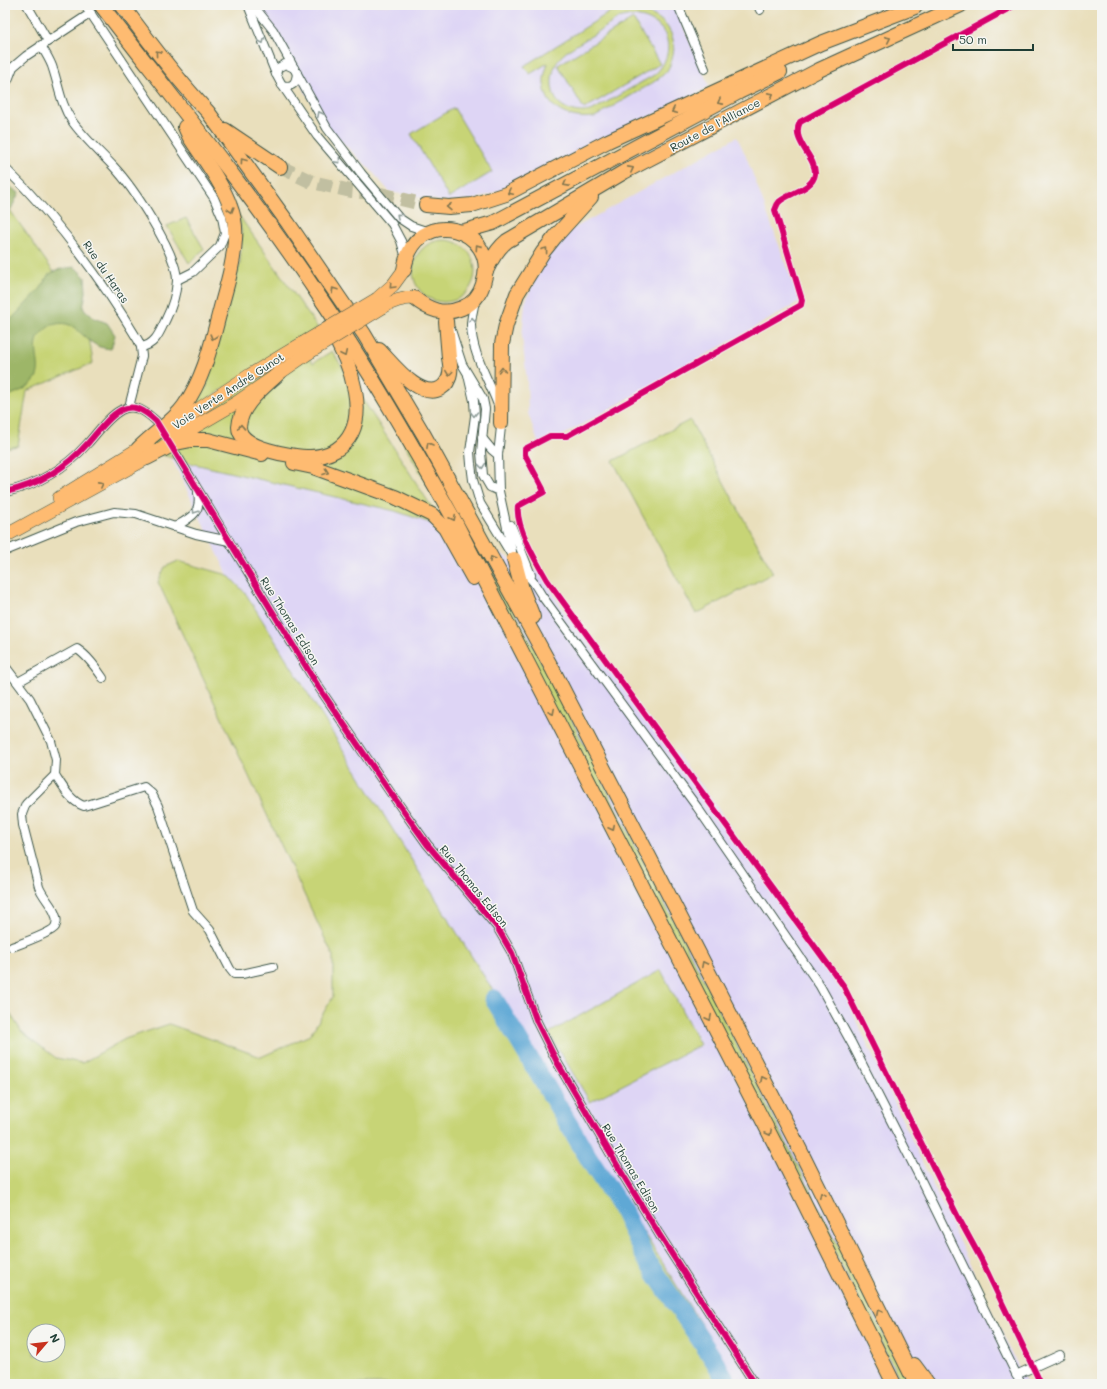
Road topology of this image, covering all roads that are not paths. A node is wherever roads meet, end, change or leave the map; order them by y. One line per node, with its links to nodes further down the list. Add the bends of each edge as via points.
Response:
1 (27, 5): 10 (street)
2 (85, 5): 9 (street)
3 (122, 5): 16 (highway, one-way to 3, via 149,43)
4 (248, 5): 13 (street, one-way to 13)
5 (253, 5): 12 (street, via 273,30)
6 (678, 5): 11 (street)
7 (961, 5): 20 (highway, Route de l'Alliance, one-way to 7, via 624,172 819,70)
8 (917, 6): 21 (highway, one-way to 21, via 806,49 608,141 506,194 472,205); 23 (highway, Route de l'Alliance, one-way to 23, via 739,92 493,223)
9 (96, 8): 10 (street); 17 (highway); 26 (street, via 214,198 222,217 225,233 220,246 193,272); 56 (highway, one-way to 56, via 269,224 319,295 408,436)
10 (45, 43): 14 (street, via 13,66); 26 (street, via 61,99 68,114 78,129 114,167 147,212 168,251)
11 (705, 69)
12 (296, 71): 13 (street, via 285,64 278,68); 15 (street, via 293,85); 22 (street, one-way to 12, via 411,226 399,218 328,128)
13 (276, 74): 15 (street)
14 (5, 82)
15 (282, 85): 24 (street, one-way to 24, via 316,136 392,224 401,241)
16 (218, 125): 18 (highway); 31 (highway, one-way to 16)
17 (185, 127): 34 (highway, one-way to 34, via 307,294 348,362 357,408 349,438 336,450 311,458 294,456 262,448 243,437 239,429 242,414 255,396); 40 (highway, one-way to 40, via 230,205 235,237 233,261 213,340 197,383 179,412)
18 (280, 167)
19 (5, 168): 32 (street, Rue du Haras, via 51,216 82,254)
20 (597, 189): 25 (highway, Route de l'Alliance, via 507,241 493,255); 38 (highway, one-way to 20, via 502,344 517,294 543,252)
21 (426, 205)
22 (434, 230): 23 (highway, via 450,229); 24 (highway, via 423,235 410,247)
23 (460, 232): 25 (highway, one-way to 23, via 485,257 479,246)
24 (405, 264): 29 (main road, Voie Verte André Gunot, one-way to 29)
25 (487, 269): 28 (highway, Route de l'Alliance, via 481,291)
26 (177, 280): 32 (street, via 174,302 157,337 149,345)
27 (414, 298): 29 (main road, Voie Verte André Gunot); 30 (highway)
28 (475, 299): 30 (highway); 38 (street, one-way to 28, via 498,405 478,359 474,342 471,324)
29 (380, 303): 33 (main road, Voie Verte André Gunot, bridge)
30 (443, 316): 31 (highway, one-way to 31, via 451,372 448,382 436,391 418,387 406,378); 35 (street)
31 (364, 334): 55 (highway, one-way to 31, via 424,435)
32 (141, 347): 36 (street, via 140,364)
33 (306, 348): 34 (main road, Voie Verte André Gunot); 40 (main road, Voie Verte André Gunot, via 250,375)
34 (280, 372): 40 (main road, Voie Verte André Gunot, via 236,403 181,436)
35 (468, 375): 39 (street, via 484,404); 52 (street, one-way to 52, via 474,408 470,452 473,480 480,503)
36 (129, 407): 37 (street, via 140,409); 45 (street, via 120,410 108,420 67,464 35,483)
37 (156, 421)
38 (502, 423): 42 (street)
39 (482, 438): 42 (street); 44 (street, one-way to 44, via 483,475 490,487)
40 (142, 454): 48 (main road, Voie Verte André Gunot); 49 (main road, Voie Verte André Gunot, one-way to 40); 56 (highway, one-way to 56, via 183,441 208,440 313,467 395,497 432,515 445,528 494,614)
41 (177, 455): 43 (street, Rue Thomas Edison)
42 (498, 455): 44 (street)
43 (196, 486): 47 (street, one-way to 47, via 198,507 193,515); 50 (street, Rue Thomas Edison)
44 (499, 491): 46 (street)
45 (5, 492)
46 (502, 503): 52 (street); 53 (street)
47 (175, 527): 50 (street); 51 (street, via 136,514 114,512 76,522)
48 (5, 528)
49 (5, 536)
50 (229, 541): 66 (street, Rue Thomas Edison, via 318,686 396,801 434,853 497,927 512,953 537,1022 557,1062 652,1222)
51 (5, 551)
52 (514, 559): 53 (street); 55 (highway, via 522,589)
53 (534, 584): 65 (street, via 697,807 820,986 902,1143)
54 (5, 666): 58 (street)
55 (554, 670): 63 (highway, one-way to 55, via 797,1144)
56 (534, 677): 62 (highway, one-way to 62, via 778,1150)
57 (104, 678): 58 (street, via 93,663 76,649)
58 (18, 682): 59 (street, via 30,699 51,741 56,760)
59 (55, 775): 60 (street, via 26,804 22,814 39,887 57,921 50,931); 61 (street, via 76,803 84,806 144,787 152,794 193,911 210,930 230,969 234,974 242,974)
60 (12, 948)
61 (273, 967)
62 (838, 1272): 67 (highway, via 856,1326); 68 (highway)
63 (888, 1329): 69 (highway); 70 (highway)
64 (1060, 1355): 65 (street)
65 (1016, 1375): 71 (street)
66 (755, 1384)
67 (883, 1384)
68 (894, 1384)
69 (916, 1384)
70 (928, 1384)
71 (1020, 1384)

